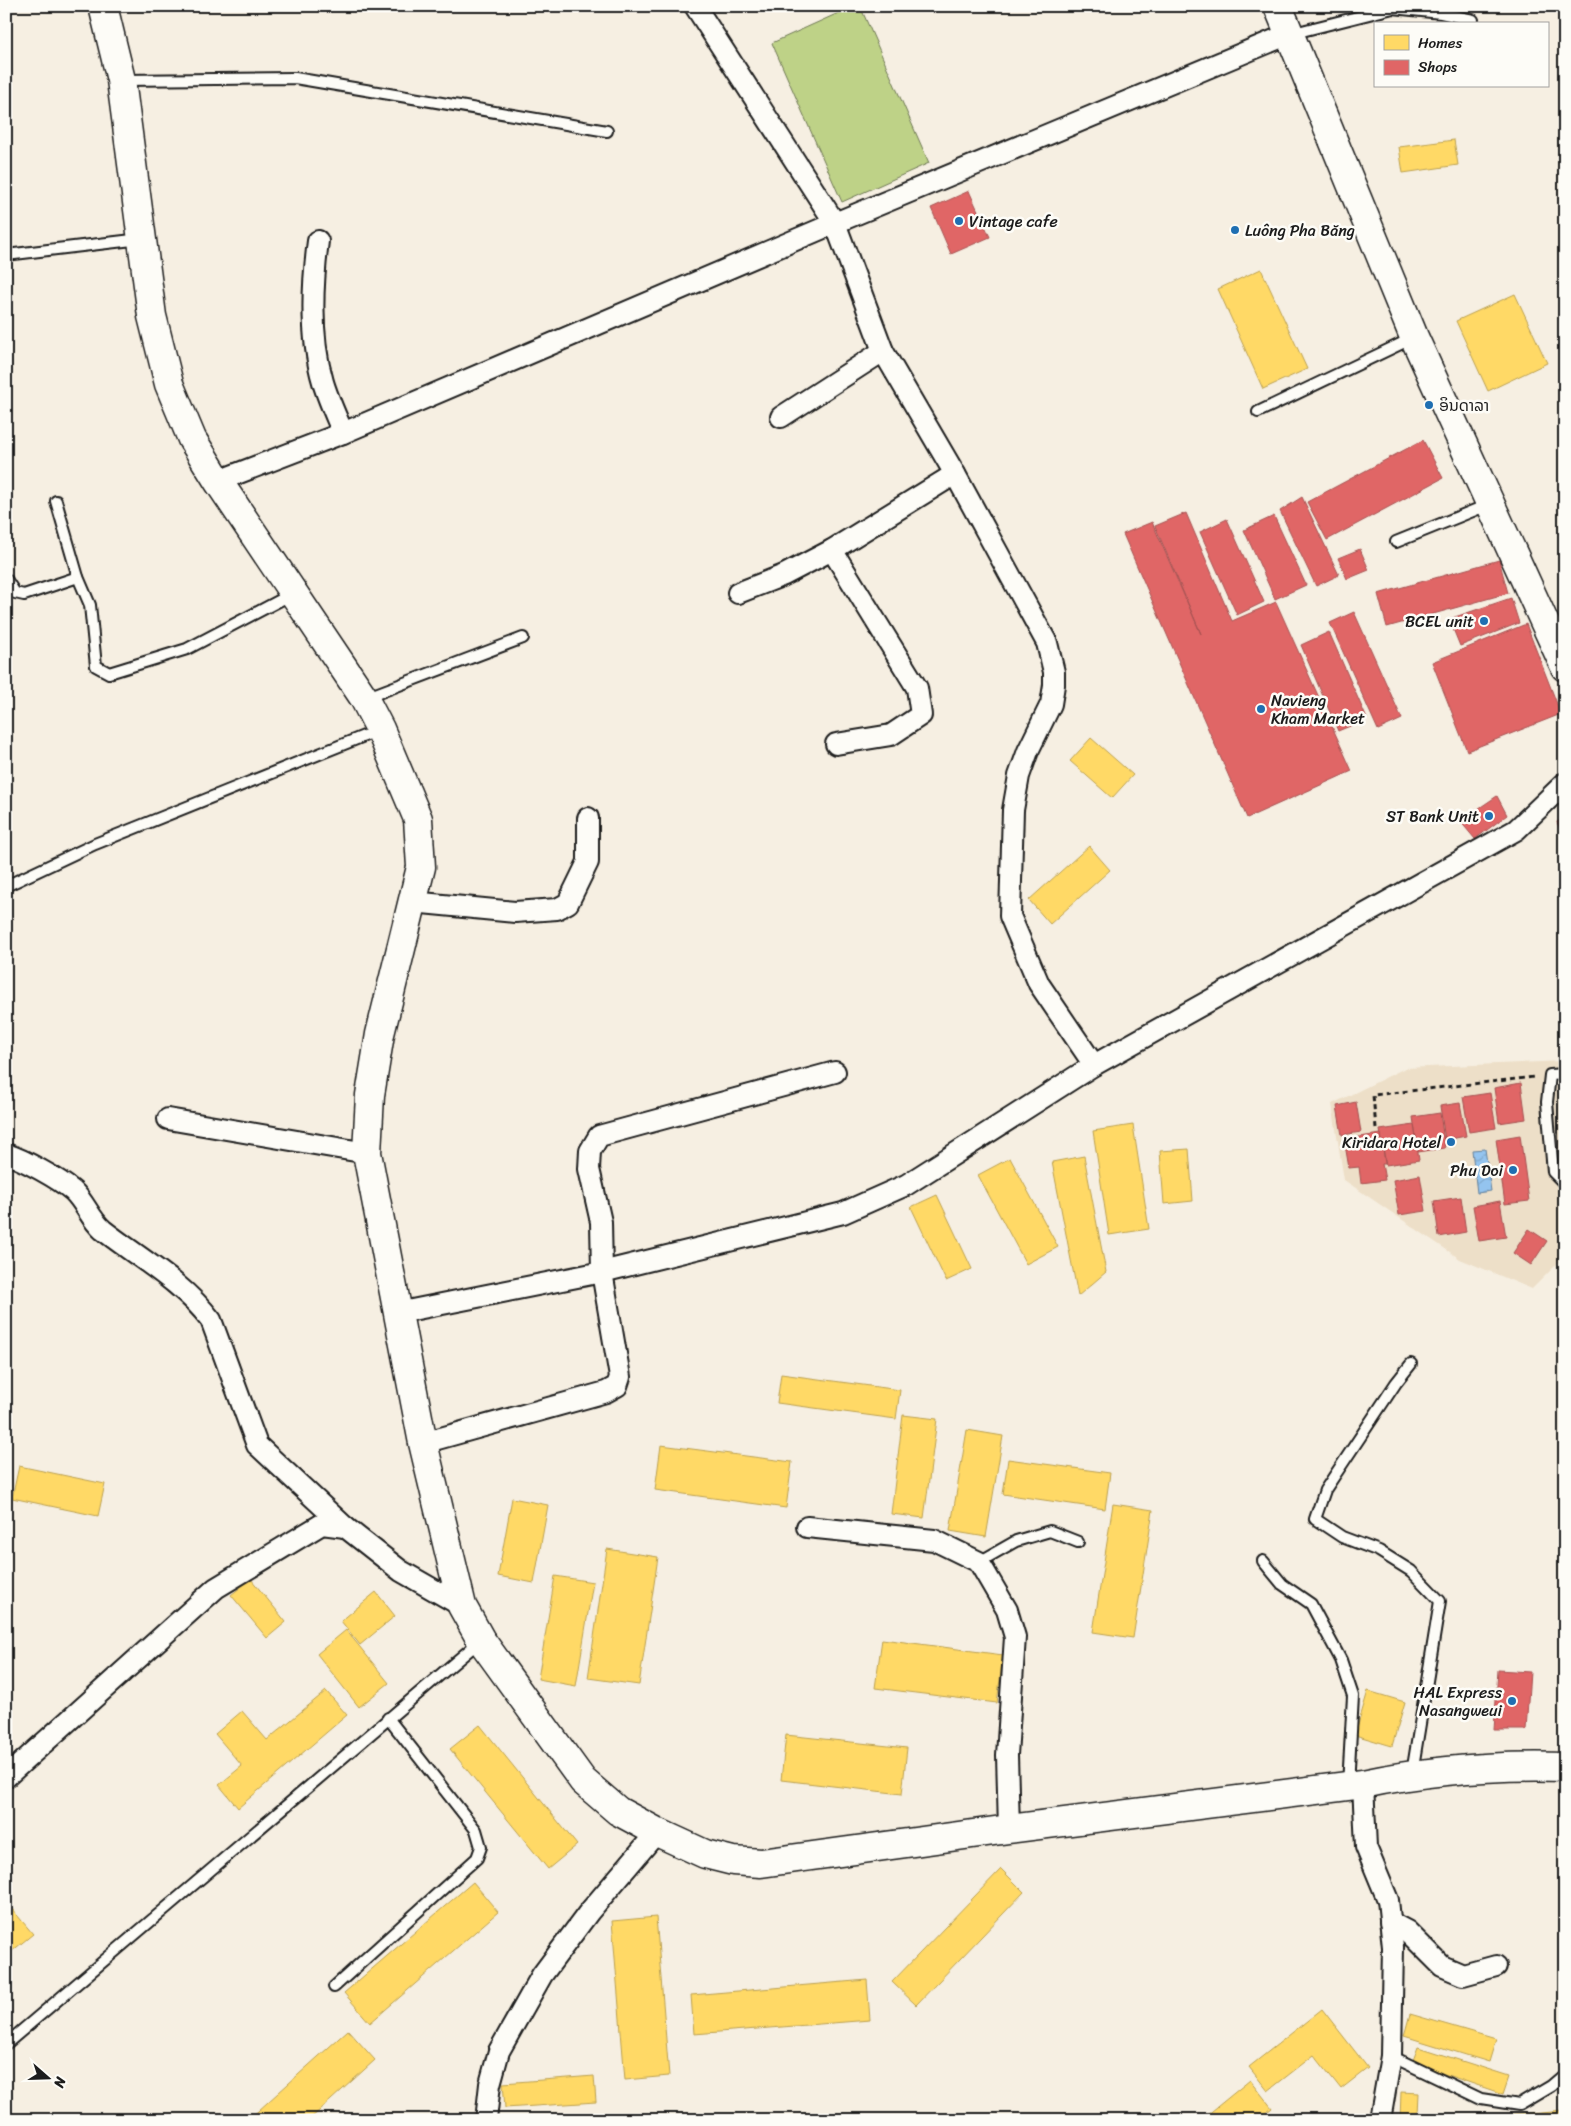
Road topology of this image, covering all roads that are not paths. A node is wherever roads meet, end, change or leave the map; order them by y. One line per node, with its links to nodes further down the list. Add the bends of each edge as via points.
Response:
1 (102, 6): 7 (street)
2 (695, 6): 9 (street)
3 (1278, 6): 6 (street)
4 (1394, 7): 5 (lane); 6 (lane)
5 (1473, 20)
6 (1289, 34): 9 (street); 13 (street)
7 (121, 80): 8 (lane, via 295,78); 10 (street)
8 (607, 130)
9 (835, 223): 14 (street); 17 (street)
10 (142, 238): 12 (lane); 19 (street, via 152,316 168,384 192,439)
11 (318, 241): 17 (street, via 314,273 315,342 323,382)
12 (6, 256)
13 (1414, 337): 15 (lane); 21 (street)
14 (883, 351): 16 (street); 18 (street)
15 (1258, 412)
16 (781, 418)
17 (343, 433): 19 (street)
18 (955, 474): 23 (street); 37 (street, via 1048,643 1052,660 1051,704 1019,776 1013,810 1010,916 1039,984)
19 (218, 481): 26 (street)
20 (56, 501): 24 (lane)
21 (1491, 504): 22 (lane); 29 (street)
22 (1396, 542)
23 (832, 550): 27 (street, via 784,575); 32 (street, via 918,688 921,715 891,735)
24 (78, 577): 25 (lane, via 24,595 15,593); 26 (lane, via 90,605 96,666 109,673 187,649)
25 (6, 579)
26 (293, 593): 30 (street)
27 (738, 593)
28 (523, 638): 30 (lane)
29 (1565, 667)
30 (364, 698): 31 (street)
31 (380, 729): 35 (lane, via 95,844); 36 (street, via 418,819 421,866)
32 (836, 744)
33 (1565, 783): 37 (street, via 1516,830)
34 (588, 818): 36 (street, via 588,862 568,903 557,909 515,912)
35 (6, 886)
36 (412, 902): 41 (street, via 380,1034 370,1095)
37 (1094, 1065): 44 (street, via 906,1185 843,1213)
38 (835, 1072): 44 (street, via 598,1136 590,1151 589,1169 601,1222)
39 (1565, 1074): 43 (lane, via 1550,1076 1546,1102 1553,1172)
40 (168, 1119): 41 (street)
41 (368, 1153): 45 (street)
42 (6, 1154): 48 (street, via 19,1158 73,1192 102,1228 188,1292 201,1306 211,1320 251,1435)
43 (1565, 1184)
44 (602, 1272): 45 (street); 47 (street, via 620,1377 617,1386 606,1392)
45 (397, 1314): 47 (street)
46 (1412, 1364): 57 (lane, via 1325,1490 1315,1519 1342,1537 1379,1552 1411,1571 1440,1601)
47 (423, 1443): 53 (street)
48 (345, 1527): 53 (street, via 401,1571); 58 (street, via 322,1524 312,1528 216,1588)
49 (807, 1527): 52 (street, via 934,1540)
50 (1078, 1542): 52 (lane, via 1050,1532 1016,1541)
51 (1263, 1561): 59 (lane, via 1282,1584 1311,1604 1341,1660 1353,1696)
52 (979, 1562): 60 (street, via 1007,1610 1014,1637 1008,1755)
53 (462, 1606): 54 (street)
54 (481, 1640): 55 (lane); 61 (street, via 583,1781 618,1811)
55 (388, 1718): 64 (lane, via 476,1830 481,1847 478,1858); 65 (lane)
56 (1565, 1767): 57 (street, via 1522,1766)
57 (1412, 1774): 59 (street)
58 (6, 1777)
59 (1355, 1785): 60 (street); 62 (street, via 1366,1847 1388,1900)
60 (1009, 1829): 61 (street, via 761,1864 706,1854)
61 (657, 1832): 68 (street, via 589,1912 542,1975 499,2051 490,2084)
62 (1390, 1922): 63 (street, via 1407,1931 1442,1966 1463,1975); 66 (street, via 1393,1947)
63 (1496, 1966)
64 (334, 1987)
65 (6, 2044)
66 (1391, 2056): 67 (lane, via 1481,2099 1519,2105); 69 (street)
67 (1565, 2074)
68 (486, 2120)
69 (1380, 2120)

